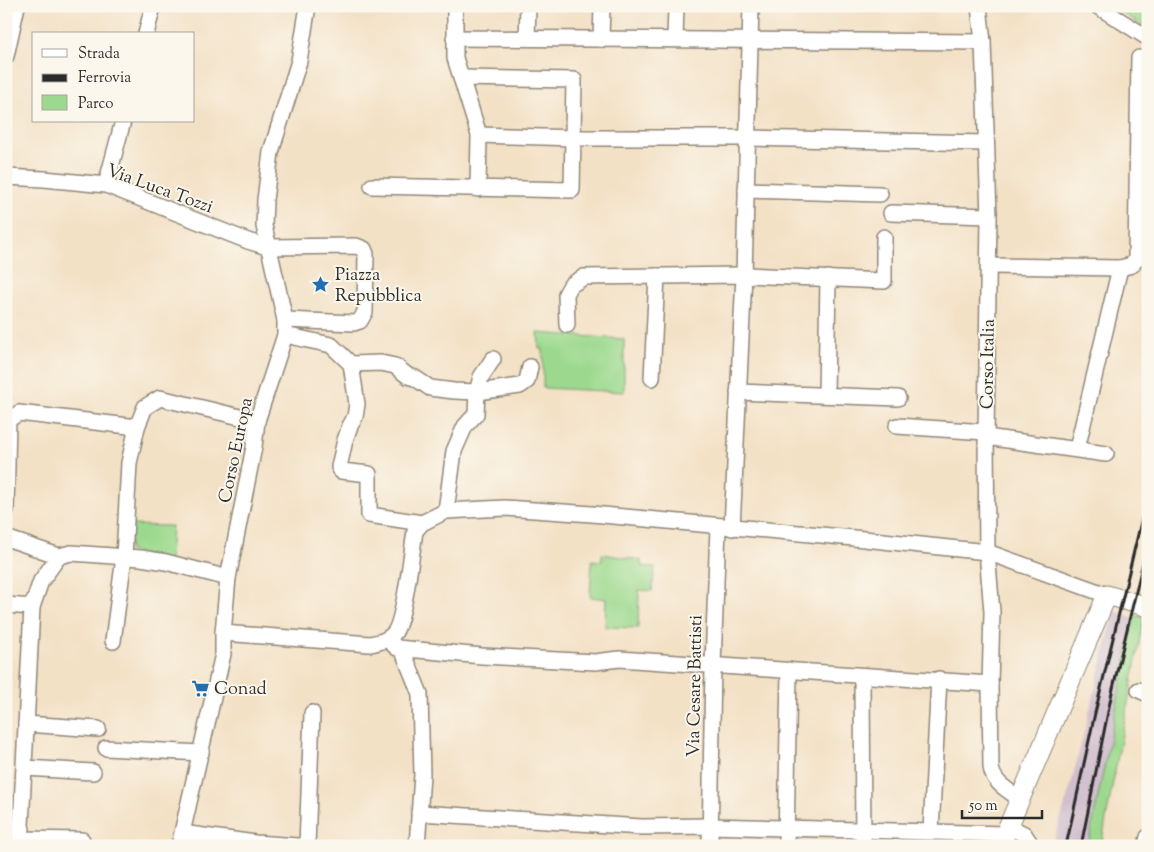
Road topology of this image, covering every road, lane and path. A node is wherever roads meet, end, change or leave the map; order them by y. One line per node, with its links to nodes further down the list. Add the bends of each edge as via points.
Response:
1 (17, 6): 19 (street)
2 (153, 6): 11 (street)
3 (308, 6): 36 (street, via 298,61 271,152 264,226)
4 (455, 6): 12 (street)
5 (528, 6): 13 (street)
6 (602, 6): 15 (street)
7 (676, 6): 16 (street)
8 (751, 6): 17 (street, Via Cesare Battisti)
9 (980, 6): 18 (street, Corso Italia)
10 (1098, 6): 14 (street)
11 (146, 32)
12 (454, 38): 13 (street); 21 (street)
13 (527, 38): 15 (street)
14 (1148, 38)
15 (601, 39): 16 (street)
16 (675, 39): 17 (street)
17 (750, 39): 18 (street); 25 (street, Via Cesare Battisti)
18 (984, 42): 26 (street, Corso Italia)
19 (6, 56)
20 (1138, 58): 38 (street, via 1136,259 1132,265)
21 (461, 78): 23 (street); 24 (street, via 574,80)
22 (123, 122): 28 (street)
23 (479, 135): 24 (street); 30 (street)
24 (574, 138): 25 (street); 30 (street, via 572,190)
25 (747, 138): 26 (street); 31 (street, Via Cesare Battisti)
26 (986, 143): 34 (street, Corso Italia)
27 (6, 177): 28 (street, Via Luca Tozzi)
28 (106, 185): 36 (street, Via Luca Tozzi)
29 (372, 186): 30 (street)
30 (478, 188)
31 (746, 190): 32 (street); 39 (street, Via Cesare Battisti)
32 (880, 194)
33 (891, 213): 34 (street)
34 (989, 216): 37 (street, Corso Italia)
35 (884, 237): 41 (street, via 884,280)
36 (267, 246): 43 (street); 43 (street, via 356,246 365,251 364,312 360,321)
37 (989, 266): 38 (street); 55 (street, Corso Italia)
38 (1120, 268): 56 (street)
39 (744, 275): 40 (street); 41 (street); 49 (street, Via Cesare Battisti)
40 (658, 276): 42 (street, via 584,277 571,285 566,294); 47 (street)
41 (828, 278): 50 (street)
42 (567, 325)
43 (285, 328): 45 (street, via 330,345); 52 (street, Corso Europa)
44 (493, 359): 48 (street, via 481,377)
45 (351, 364): 48 (street, via 395,366 430,388); 60 (street, via 357,404 339,467 369,474 369,515)
46 (530, 367): 48 (street, via 527,381 520,386)
47 (652, 378)
48 (477, 392): 59 (street, via 476,414 464,426 454,451)
49 (738, 392): 50 (street); 61 (street, Via Cesare Battisti)
50 (826, 395): 51 (street)
51 (898, 398)
52 (257, 422): 54 (street, via 160,398 145,407); 66 (street, Corso Europa)
53 (897, 426): 55 (street)
54 (136, 427): 58 (street, via 19,413 8,420); 65 (street, via 129,464)
55 (986, 435): 56 (street); 63 (street, Corso Italia)
56 (1077, 449): 57 (street)
57 (1106, 454)
58 (6, 510)
59 (446, 511): 60 (street); 61 (street, via 505,508)
60 (422, 523): 72 (street, via 415,531 404,604 396,632)
61 (725, 527): 63 (street); 75 (street, Via Cesare Battisti)
62 (6, 538): 64 (street)
63 (987, 552): 67 (street); 79 (street, Corso Italia, via 992,612)
64 (58, 556): 65 (street, via 70,553); 69 (street, via 41,581)
65 (124, 557): 66 (street, via 166,562); 73 (street)
66 (228, 578): 71 (street, Corso Europa)
67 (1106, 595): 70 (main road); 87 (main road)
68 (6, 606): 69 (street)
69 (32, 607): 81 (street)
70 (1148, 608)
71 (223, 633): 72 (street, via 370,644); 84 (street, Corso Europa, via 223,654)
72 (387, 639): 74 (street)
73 (112, 641)
74 (402, 649): 75 (street, via 595,662 619,659); 88 (street, via 420,694 422,775)
75 (713, 665): 76 (street); 89 (street, Via Cesare Battisti)
76 (789, 670): 77 (street); 90 (street)
77 (862, 676): 78 (street); 91 (street)
78 (939, 680): 79 (street); 92 (street)
79 (990, 684): 87 (street, Corso Italia, via 992,775)
80 (312, 713): 99 (street)
81 (26, 724): 82 (street); 85 (street)
82 (98, 729)
83 (106, 748): 84 (street)
84 (200, 754): 97 (street, Corso Europa)
85 (24, 768): 86 (street); 93 (street)
86 (93, 772)
87 (1020, 799): 94 (main road)
88 (419, 813): 89 (street, via 608,826); 100 (street)
89 (710, 826): 90 (street); 101 (street, Via Cesare Battisti)
90 (787, 828): 91 (street); 102 (street)
91 (863, 829): 92 (street); 103 (street)
92 (932, 831): 94 (street)
93 (17, 835): 96 (street)
94 (1004, 835): 104 (street, via 1024,834)
95 (1148, 837): 105 (street)
96 (82, 840)
97 (180, 842): 98 (street, via 189,834)
98 (298, 846)
99 (307, 846)
100 (417, 846)
101 (710, 846)
102 (786, 846)
103 (863, 846)
104 (1032, 846)
105 (1146, 846)

